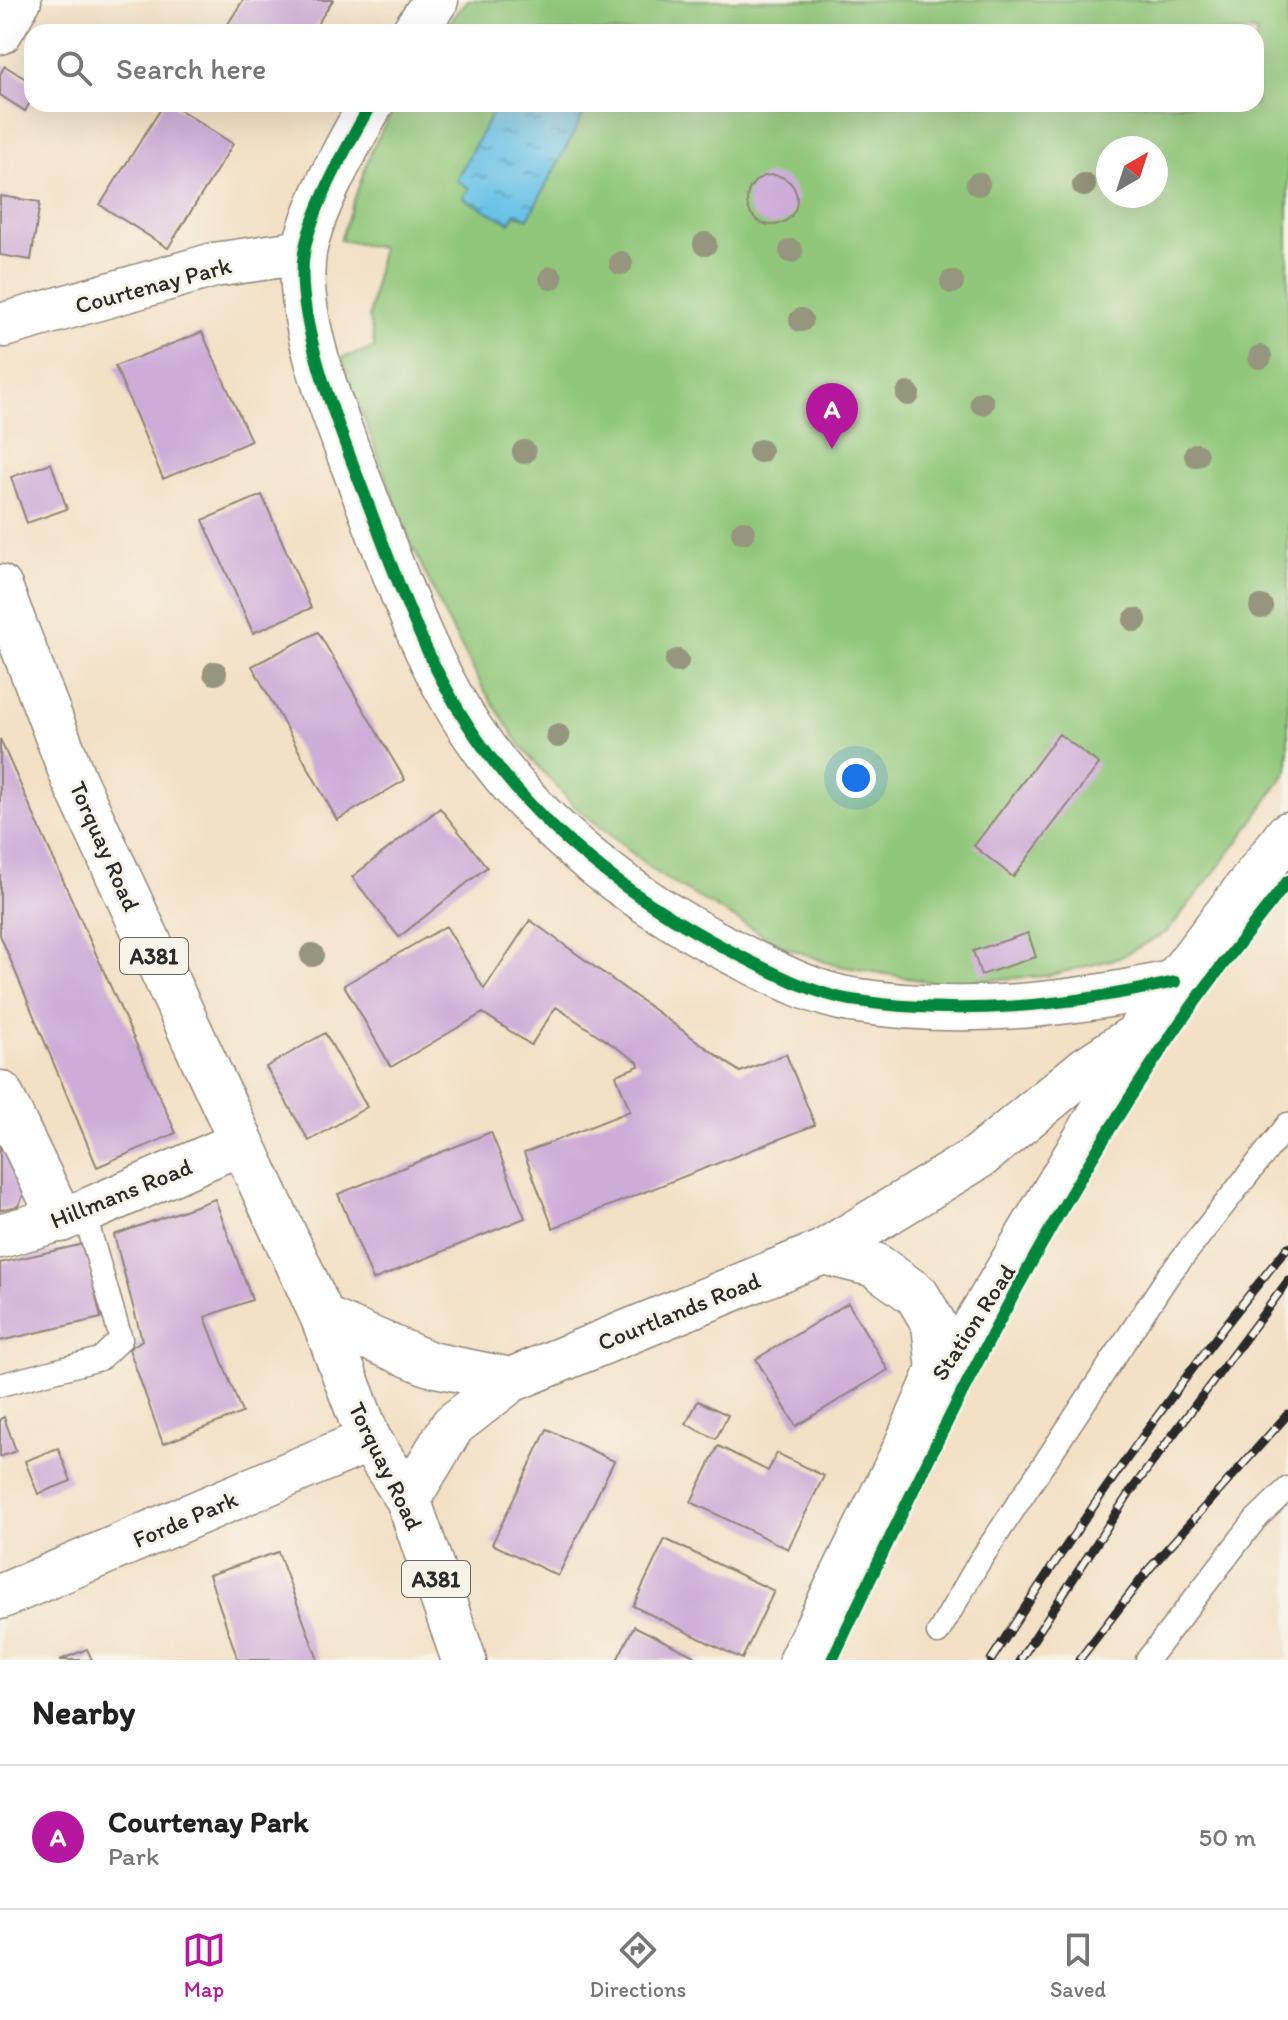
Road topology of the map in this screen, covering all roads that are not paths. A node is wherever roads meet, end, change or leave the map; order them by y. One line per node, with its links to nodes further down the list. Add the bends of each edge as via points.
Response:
1 (19, 0): 4 (main road)
2 (436, 0): 3 (main road)
3 (420, 24)
4 (0, 32)
5 (367, 112): 6 (main road)
6 (304, 252): 7 (main road, Courtenay Park, via 214,265); 10 (main road, via 312,339 395,575 437,668 475,736 525,802 611,878 691,931 786,979 847,999 990,1010)
7 (4, 325)
8 (0, 587): 14 (main road, Torquay Road / A381, via 74,780)
9 (1288, 834): 10 (main road, Station Road)
10 (1175, 982): 11 (main road, Station Road)
11 (1137, 1035): 17 (main road, Station Road, via 1087,1068 980,1156); 19 (main road, Station Road, via 1112,1094 970,1334)
12 (0, 1093): 15 (main road)
13 (1288, 1124): 26 (lane, via 1168,1276)
14 (240, 1143): 15 (main road, Hillmans Road); 18 (main road, Torquay Road / A381)
15 (72, 1216): 16 (main road, Hillmans Road); 21 (lane, via 121,1339 100,1359)
16 (0, 1236)
17 (823, 1252): 19 (main road, via 875,1265 917,1295 934,1324); 20 (main road, Courtlands Road)
18 (323, 1318): 20 (main road, via 430,1364); 22 (main road, Torquay Road / A381)
19 (939, 1370): 28 (main road, Station Road)
20 (511, 1380): 24 (main road, Courtlands Road, via 453,1425)
21 (0, 1385)
22 (369, 1440): 24 (main road, Torquay Road / A381); 25 (main road, Forde Park)
23 (1288, 1488): 29 (lane, via 1255,1520)
24 (408, 1499): 27 (main road, Torquay Road / A381)
25 (0, 1597)
26 (938, 1633)
27 (464, 1660)
28 (801, 1660)
29 (1147, 1660)

